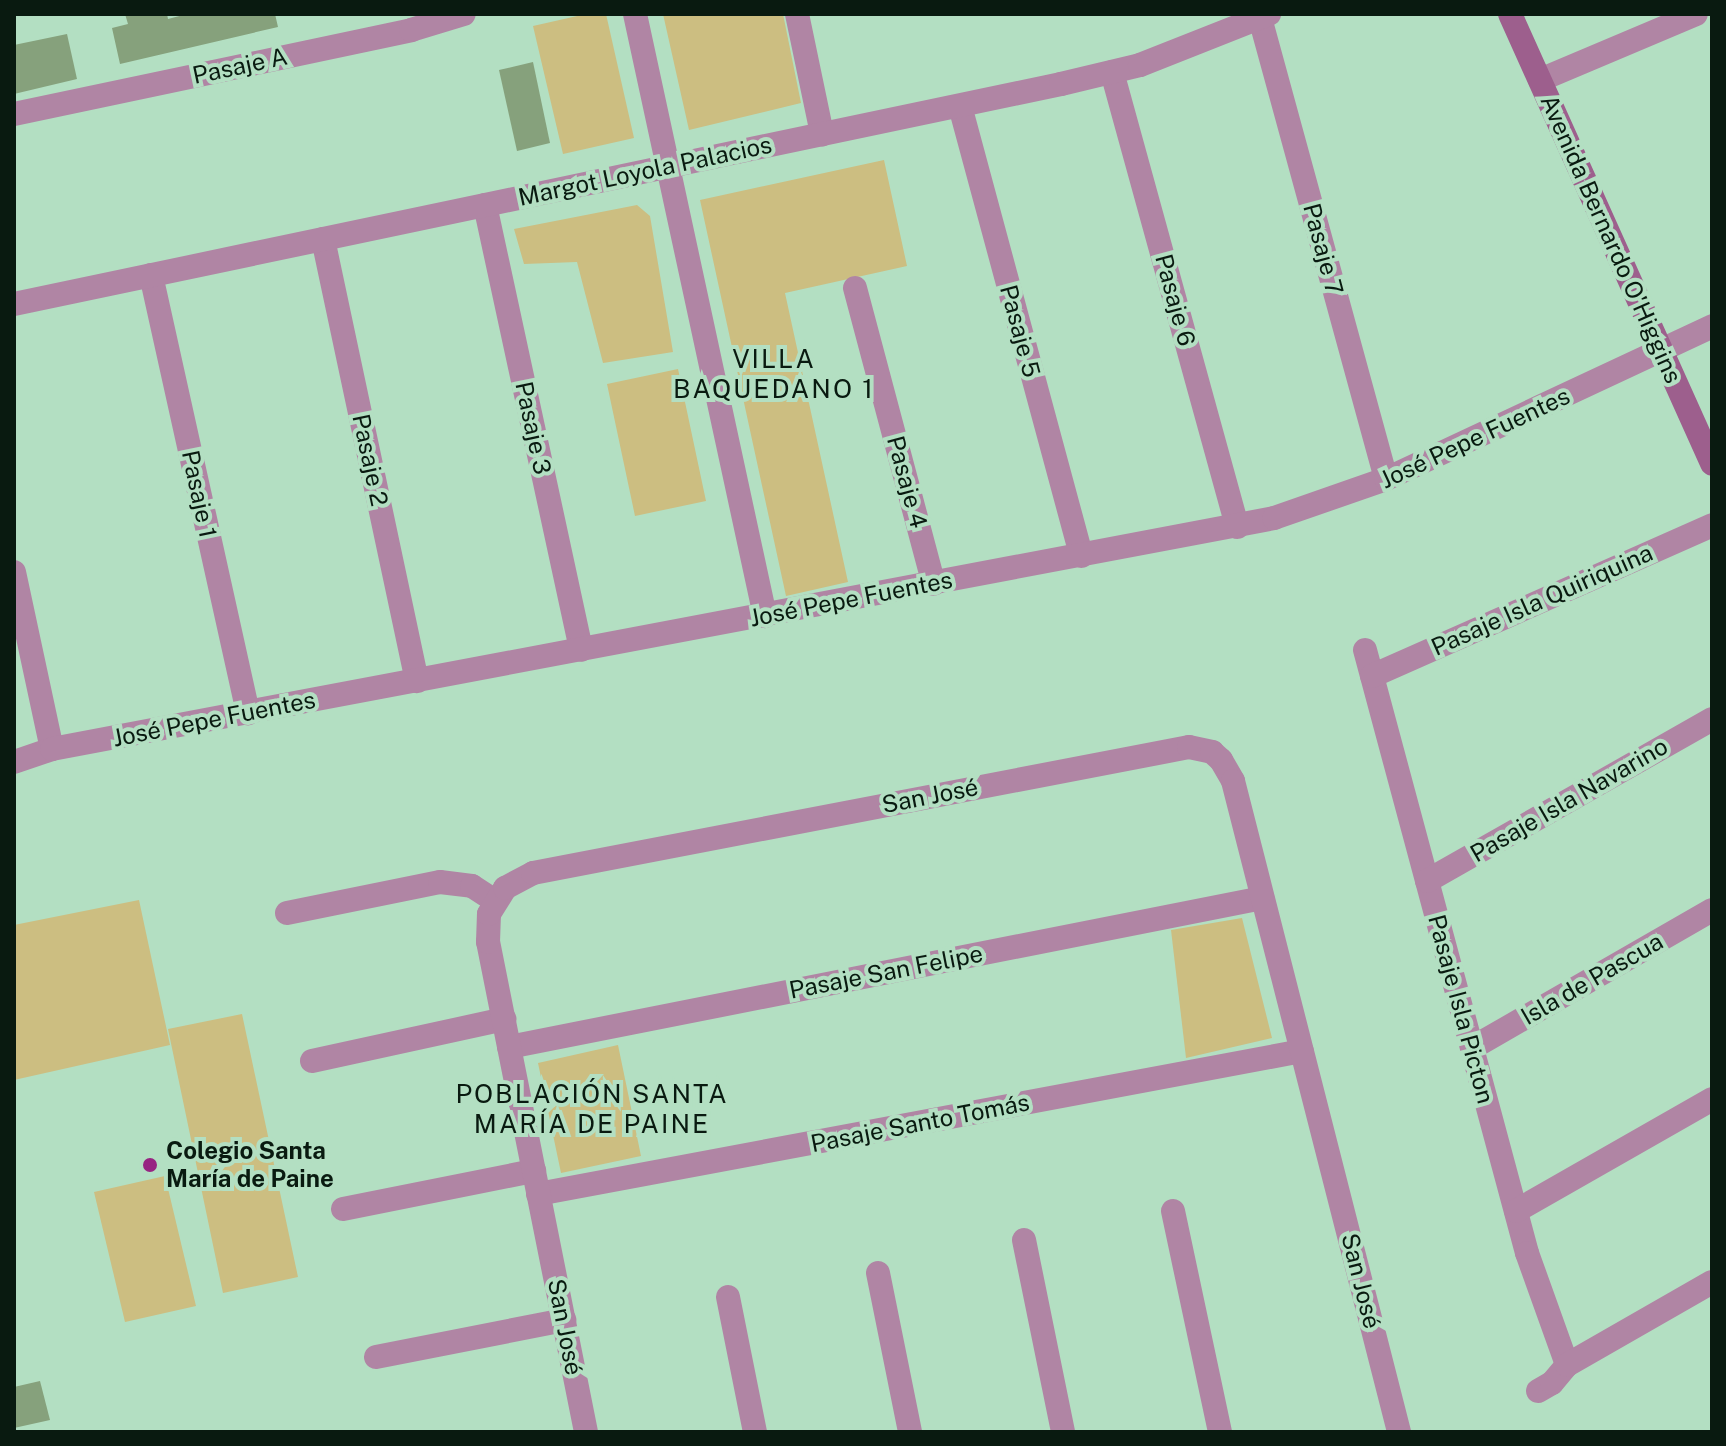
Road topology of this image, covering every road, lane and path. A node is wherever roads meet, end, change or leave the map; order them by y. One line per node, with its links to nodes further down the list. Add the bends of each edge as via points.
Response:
1 (464, 14): 10 (street, Pasaje A, via 411,30)
2 (635, 14): 12 (street)
3 (797, 14): 11 (street)
4 (1510, 14): 8 (street, Avenida Bernardo O'Higgins)
5 (1696, 14): 8 (street)
6 (1265, 16): 7 (street, Margot Loyola Palacios); 21 (street, Pasaje 7)
7 (1112, 72): 9 (street, Margot Loyola Palacios); 23 (street, Pasaje 6)
8 (1540, 80): 19 (street, Avenida Bernardo O'Higgins)
9 (960, 106): 11 (street, Margot Loyola Palacios); 24 (street, Pasaje 5)
10 (14, 114)
11 (822, 134): 12 (street, Margot Loyola Palacios)
12 (668, 167): 13 (street, Margot Loyola Palacios); 27 (street)
13 (485, 205): 14 (street, Margot Loyola Palacios); 28 (street, Pasaje 3)
14 (323, 239): 15 (street, Margot Loyola Palacios); 31 (street, Pasaje 2)
15 (151, 275): 17 (street, Margot Loyola Palacios); 32 (street, Pasaje 1)
16 (855, 288): 26 (street, Pasaje 4)
17 (14, 304)
18 (1712, 326): 19 (street, José Pepe Fuentes)
19 (1661, 352): 20 (street, Avenida Bernardo O'Higgins); 21 (street, José Pepe Fuentes)
20 (1712, 464)
21 (1386, 479): 23 (street, José Pepe Fuentes, via 1310,508)
22 (1712, 525): 30 (street, Pasaje Isla Quiriquina)
23 (1237, 527): 24 (street, José Pepe Fuentes)
24 (1081, 556): 26 (street, José Pepe Fuentes)
25 (14, 572): 34 (street)
26 (934, 584): 27 (street, José Pepe Fuentes)
27 (765, 616): 28 (street, José Pepe Fuentes)
28 (581, 650): 31 (street, José Pepe Fuentes)
29 (1365, 650): 30 (street, Pasaje Isla Picton)
30 (1372, 676): 36 (street, Pasaje Isla Picton)
31 (417, 681): 32 (street, José Pepe Fuentes)
32 (248, 713): 34 (street, José Pepe Fuentes)
33 (1712, 719): 36 (street, Pasaje Isla Navarino)
34 (52, 749): 35 (street, José Pepe Fuentes)
35 (14, 762)
36 (1427, 881): 43 (street, Pasaje Isla Picton)
37 (1262, 898): 38 (street, San José, via 1229,770 1212,752 1189,747 533,873 505,888); 42 (street, Pasaje San Felipe); 44 (street, San José)
38 (495, 901): 40 (street, via 472,886 440,882); 41 (street, San José, via 488,942)
39 (1712, 910): 43 (street, Isla de Pascua)
40 (287, 913)
41 (504, 1019): 42 (street, San José); 45 (street)
42 (509, 1047): 47 (street, San José)
43 (1472, 1048): 50 (street, Pasaje Isla Picton)
44 (1302, 1051): 47 (street, Pasaje Santo Tomás); 64 (street, San José)
45 (312, 1061)
46 (1712, 1099): 50 (street)
47 (536, 1182): 48 (street, Pasaje Santo Tomás); 55 (street, San José)
48 (343, 1209)
49 (1173, 1211): 63 (street)
50 (1516, 1211): 57 (street, Pasaje Isla Picton, via 1539,1294)
51 (1024, 1240): 62 (street)
52 (878, 1273): 61 (street)
53 (1712, 1282): 57 (street)
54 (728, 1297): 60 (street)
55 (564, 1320): 56 (street); 59 (street, San José)
56 (376, 1357)
57 (1567, 1365): 58 (street)
58 (1538, 1391)
59 (586, 1432)
60 (755, 1432)
61 (910, 1432)
62 (1063, 1432)
63 (1220, 1432)
64 (1399, 1432)

